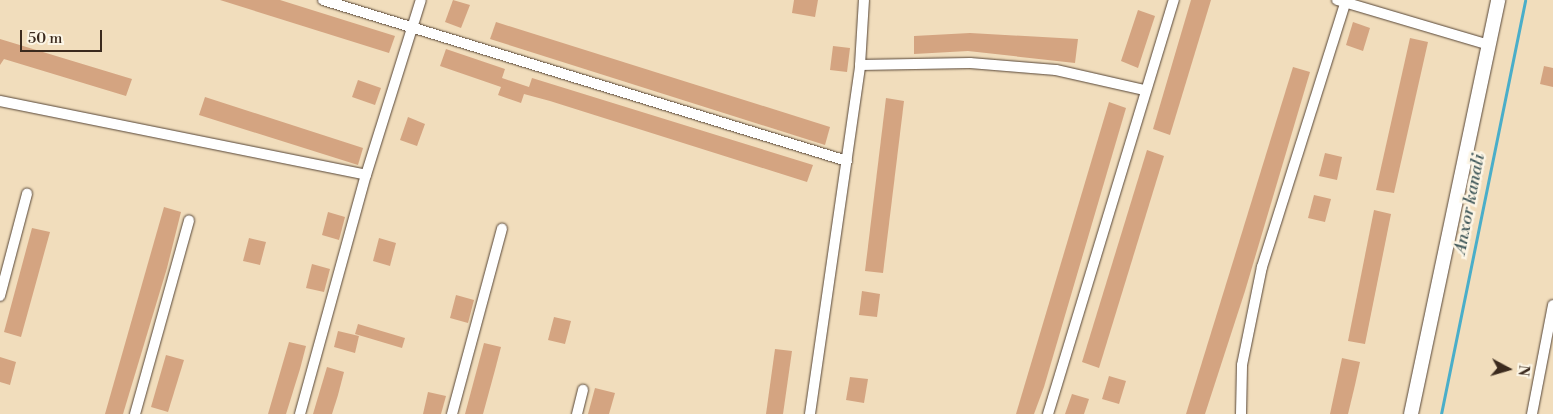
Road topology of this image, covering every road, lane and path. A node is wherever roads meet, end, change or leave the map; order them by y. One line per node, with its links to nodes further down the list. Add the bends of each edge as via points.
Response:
1 (323, 0): 7 (street)
2 (421, 0): 7 (street)
3 (864, 0): 9 (street)
4 (1174, 0): 10 (street)
5 (1498, 0): 8 (street)
6 (1341, 2): 8 (street); 26 (street, via 1262,267 1242,365)
7 (411, 28): 12 (street); 13 (street)
8 (1489, 45): 27 (street)
9 (860, 65): 10 (street, via 970,64 1056,70); 12 (street)
10 (1145, 90): 25 (street)
11 (0, 101): 13 (street)
12 (847, 161): 24 (street)
13 (366, 175): 21 (street)
14 (27, 194): 17 (street)
15 (190, 220): 20 (street)
16 (502, 228): 22 (street)
17 (0, 296)
18 (1553, 305): 28 (street)
19 (583, 390): 23 (street)
20 (135, 414)
21 (300, 414)
22 (452, 414)
23 (577, 414)
24 (810, 414)
25 (1048, 414)
26 (1241, 414)
27 (1411, 414)
28 (1532, 414)

